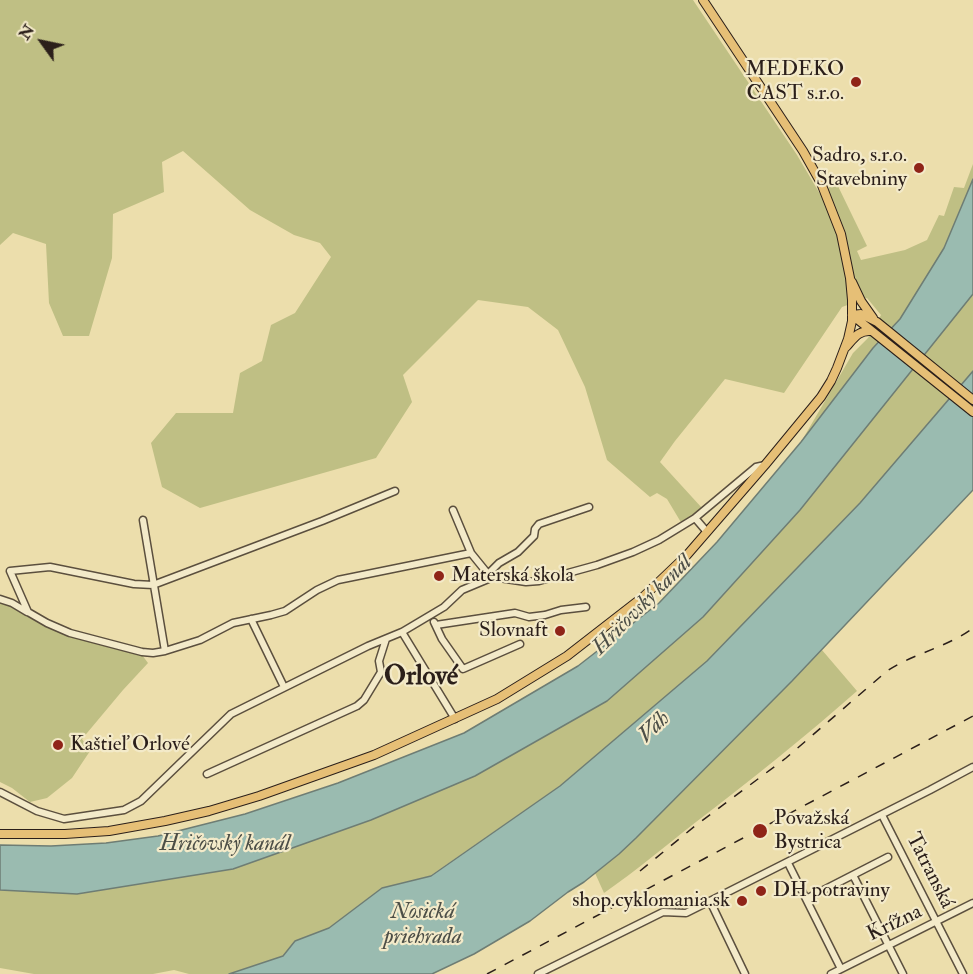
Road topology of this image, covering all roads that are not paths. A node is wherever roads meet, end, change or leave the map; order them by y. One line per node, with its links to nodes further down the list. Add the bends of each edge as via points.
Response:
1 (703, 0): 2 (main road, via 821,183 841,234)
2 (850, 278): 3 (main road); 4 (main road, via 864,305)
3 (852, 315): 4 (main road, via 861,314); 5 (main road); 6 (main road)
4 (880, 324): 7 (main road)
5 (874, 332): 6 (main road, via 861,332); 8 (main road)
6 (844, 349): 9 (main road, via 828,386)
7 (973, 400)
8 (973, 412)
9 (765, 465): 13 (street, via 756,467); 15 (main road)
10 (395, 491): 18 (street)
11 (590, 507): 17 (street, via 539,524 534,536 499,563)
12 (453, 510): 16 (street)
13 (694, 518): 15 (street); 17 (street, via 660,540 597,565 539,581)
14 (142, 520): 18 (street)
15 (707, 532): 30 (main road, via 643,597 567,656 497,699)
16 (471, 553): 17 (street); 23 (street, via 338,580 285,611)
17 (491, 575): 22 (street, via 462,590)
18 (153, 585): 21 (street, via 50,567 10,571); 28 (street)
19 (0, 599): 21 (street)
20 (586, 607): 24 (street, via 545,615 528,617 515,613)
21 (28, 612): 28 (street, via 70,633 142,652)
22 (431, 616): 24 (street); 25 (street)
23 (251, 620): 28 (street, via 233,623 200,640); 29 (street)
24 (436, 625): 27 (street, via 463,669)
25 (402, 632): 26 (street); 30 (street)
26 (386, 639): 29 (street); 32 (street, via 379,661 381,672 357,706)
27 (520, 644)
28 (165, 651)
29 (284, 687): 35 (street, via 231,714 141,801 124,810)
30 (455, 719): 37 (main road, via 374,754 209,811 109,831)
31 (973, 767): 34 (street)
32 (207, 774)
33 (0, 792): 35 (street)
34 (882, 815): 39 (street); 44 (street, Tatranská)
35 (64, 819): 37 (street)
36 (0, 834): 37 (main road)
37 (65, 834)
38 (888, 857): 40 (street)
39 (788, 863): 41 (street); 42 (street)
40 (853, 875): 41 (street); 45 (street)
41 (806, 899): 46 (street)
42 (710, 901): 47 (street, via 686,913 663,912); 48 (street)
43 (973, 903): 44 (street, Krížna)
44 (936, 922): 45 (street, Krížna); 51 (street, Tatranská)
45 (888, 945): 46 (street, Krížna); 50 (street)
46 (841, 969): 49 (street, Krížna)
47 (538, 974)
48 (745, 974)
49 (831, 974)
50 (903, 974)
51 (963, 974)

